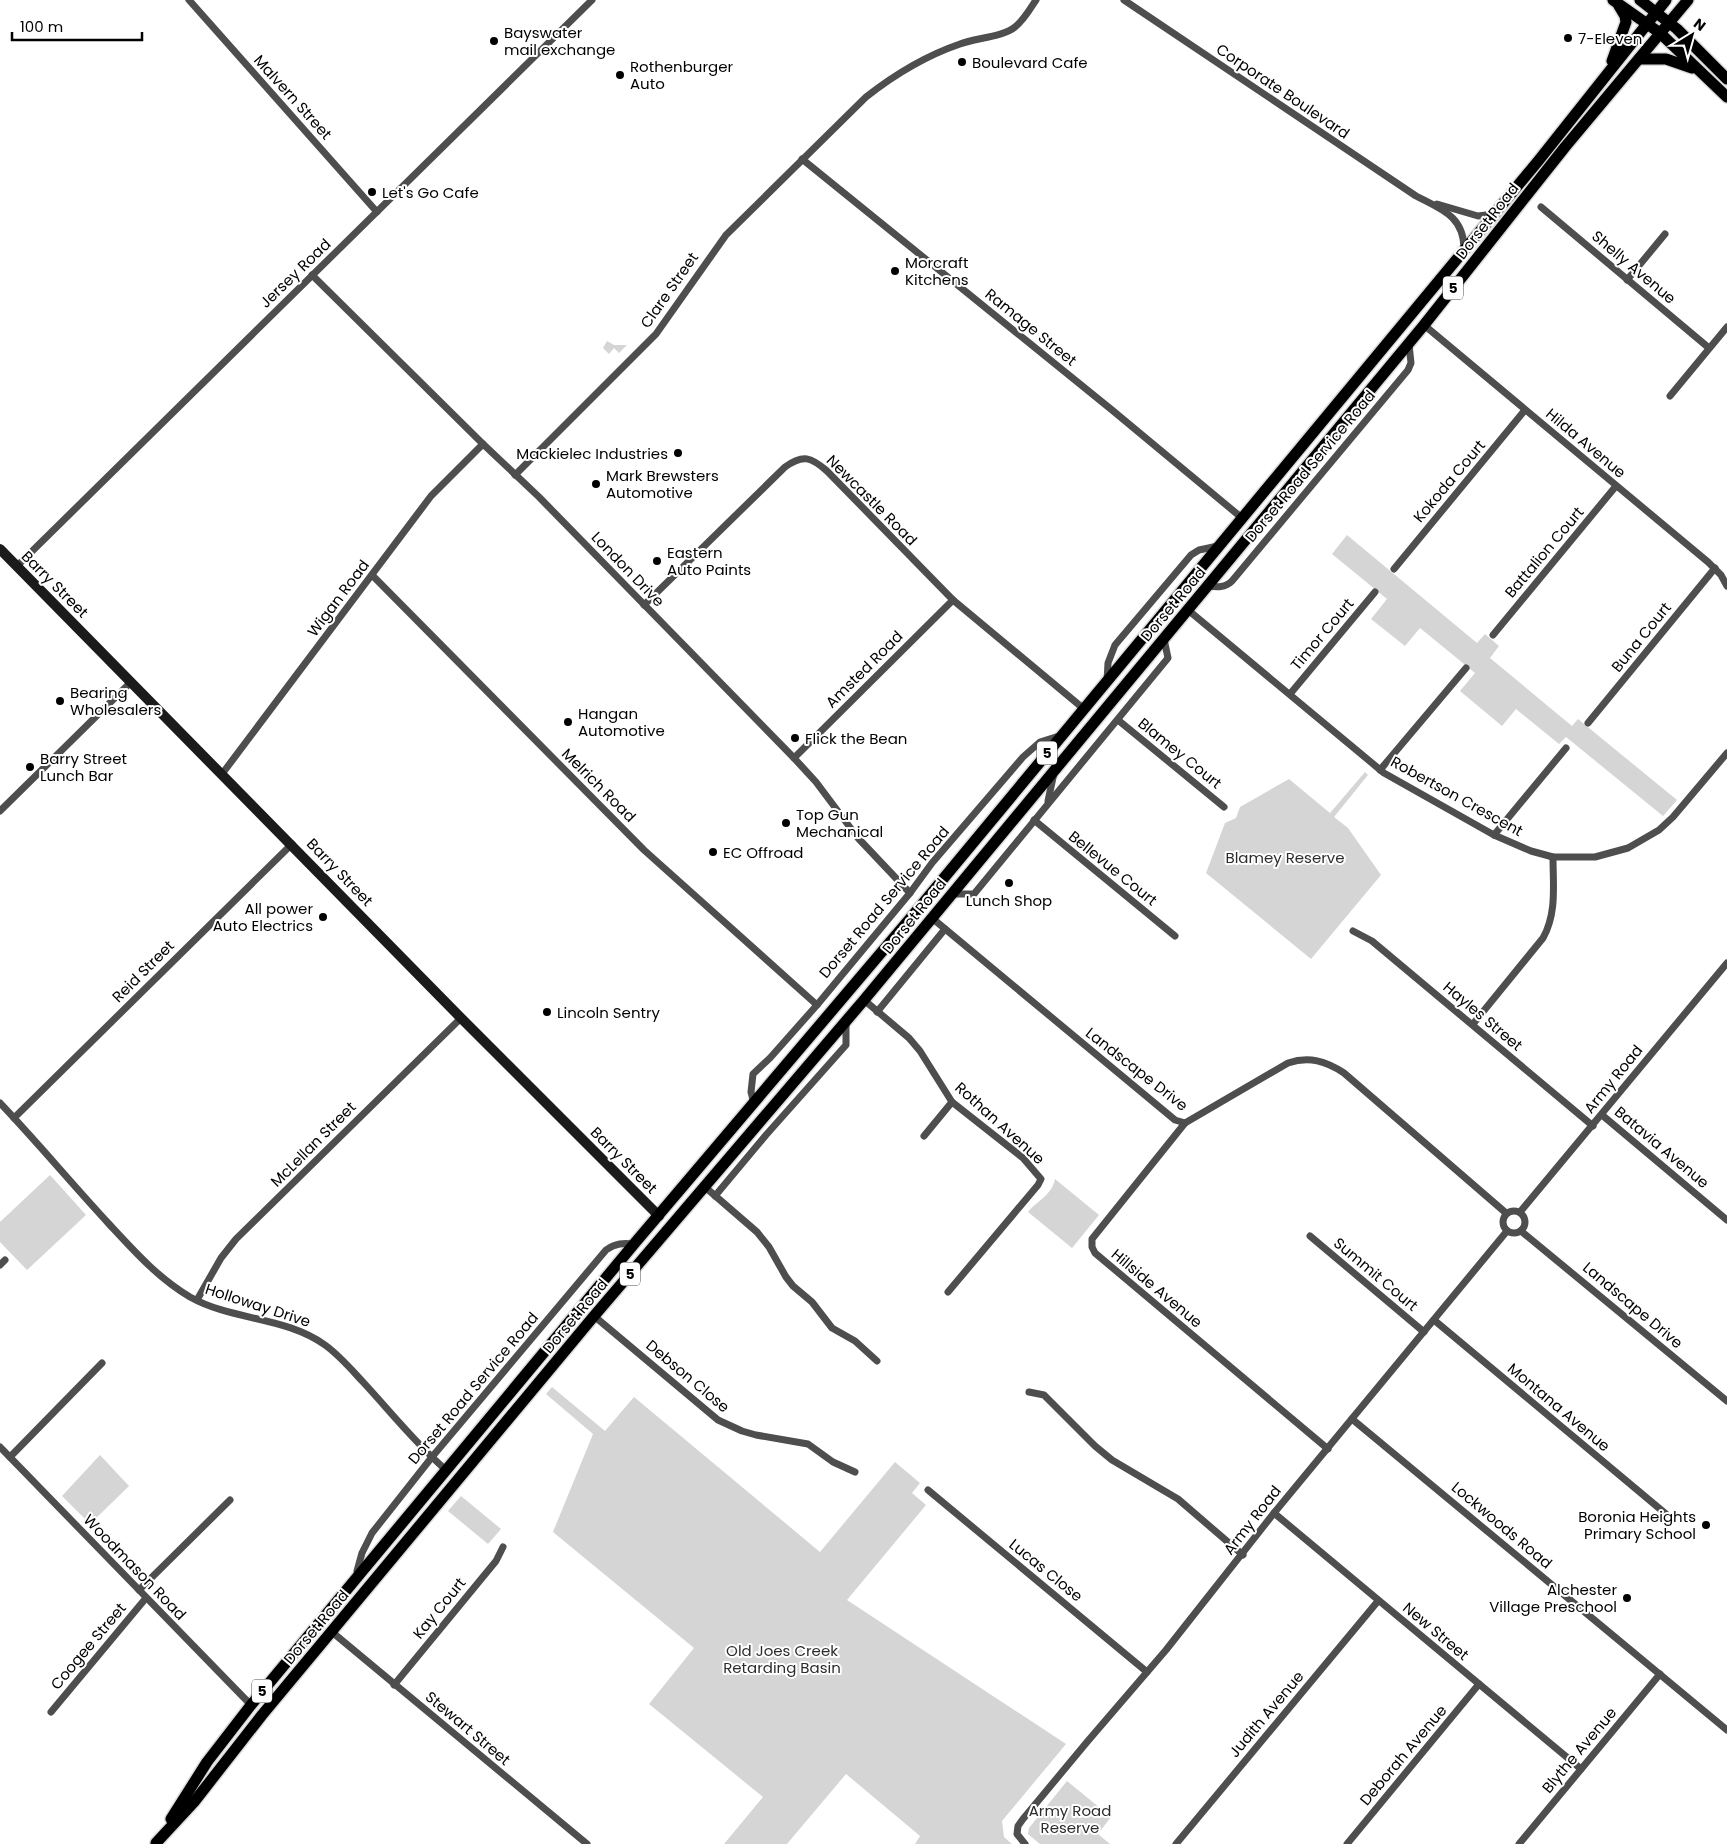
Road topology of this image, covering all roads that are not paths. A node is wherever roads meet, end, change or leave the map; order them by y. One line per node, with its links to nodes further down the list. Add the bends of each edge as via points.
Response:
1 (189, 0): 21 (street, Malvern Street)
2 (592, 0): 21 (street, Jersey Road)
3 (1036, 0): 18 (street, Clare Street, via 1014,28 936,53 887,80)
4 (1124, 0): 19 (street, Corporate Boulevard)
5 (1640, 0): 9 (main road)
6 (1666, 0): 9 (main road, Dorset Road / 5)
7 (1688, 0): 10 (main road, Dorset Road / 5)
8 (1615, 1): 11 (main road); 14 (main road, via 1626,22)
9 (1656, 12): 10 (main road); 11 (main road, Dorset Road / 5)
10 (1669, 22): 12 (main road, Dorset Road / 5); 16 (main road)
11 (1646, 24): 12 (main road); 14 (main road, Dorset Road / 5)
12 (1660, 33): 13 (main road, Dorset Road / 5); 15 (main road)
13 (1639, 59): 15 (main road, via 1666,59); 28 (main road, Dorset Road / 5)
14 (1609, 70): 22 (main road, Dorset Road / 5)
15 (1703, 73): 17 (main road)
16 (1727, 79)
17 (1727, 97)
18 (802, 159): 37 (street, Clare Street, via 726,235 656,334); 39 (street, Ramage Street)
19 (1429, 203): 22 (street, Corporate Boulevard, via 1478,216); 24 (street, Corporate Boulevard, via 1459,225)
20 (1541, 208): 26 (street, Shelly Avenue)
21 (377, 212): 25 (street, Jersey Road)
22 (1494, 214): 24 (main road, Dorset Road / 5)
23 (1665, 234): 26 (street)
24 (1464, 250): 27 (main road, Dorset Road / 5)
25 (312, 275): 36 (street, London Drive); 43 (street, Jersey Road)
26 (1627, 280): 31 (street, Shelly Avenue)
27 (1411, 314): 28 (main road); 34 (main road, Dorset Road / 5)
28 (1424, 325): 30 (main road, Dorset Road / 5); 33 (street, Hilda Avenue)
29 (1727, 327): 31 (street)
30 (1409, 343): 35 (main road, Dorset Road / 5); 47 (street, Dorset Road Service Road, via 1411,364 1395,385 1232,581 1222,587)
31 (1709, 348): 32 (street)
32 (1670, 396)
33 (1525, 410): 38 (street, Hilda Avenue); 45 (street, Kokoda Court)
34 (1318, 426): 35 (main road); 39 (main road, Dorset Road / 5)
35 (1338, 428): 40 (main road, Dorset Road / 5)
36 (483, 444): 37 (street, London Drive); 46 (street, Wigan Road, via 431,496)
37 (515, 475): 52 (street, London Drive)
38 (1616, 486): 44 (street, Hilda Avenue); 54 (street, Battalion Court)
39 (1242, 518): 40 (main road); 41 (main road, Dorset Road / 5)
40 (1255, 529): 47 (main road, Dorset Road / 5)
41 (1218, 546): 50 (main road, Dorset Road / 5); 57 (street, via 1191,555 1114,645)
42 (0, 549): 43 (main road, Barry Street)
43 (16, 566): 58 (main road, Barry Street)
44 (1715, 568): 48 (street, Hilda Avenue); 62 (street, Buna Court)
45 (1394, 569)
46 (372, 575): 69 (street, Wigan Road); 86 (street, Melrich Road, via 644,850)
47 (1208, 586): 53 (main road, Dorset Road / 5)
48 (1727, 586)
49 (1375, 592): 59 (street, Timor Court)
50 (1174, 599): 53 (main road); 57 (main road, Dorset Road / 5)
51 (953, 600): 52 (street, Newcastle Road, via 816,462 796,459); 60 (street, Newcastle Road); 66 (street, Amsted Road)
52 (644, 605): 66 (street, London Drive)
53 (1188, 610): 55 (main road, Dorset Road / 5); 59 (street, Robertson Crescent)
54 (1493, 635)
55 (1164, 639): 61 (street, via 1168,658); 67 (main road, Dorset Road / 5)
56 (1466, 668): 68 (street)
57 (1107, 681): 60 (main road, Dorset Road / 5)
58 (131, 682): 69 (main road, Barry Street); 72 (street)
59 (1290, 694): 68 (street, Robertson Crescent)
60 (1084, 709): 63 (main road, Dorset Road / 5)
61 (1118, 720): 70 (street); 71 (street, Blamey Court)
62 (1588, 723)
63 (1062, 735): 77 (street, Dorset Road Service Road, via 1040,742 1023,757); 79 (main road, Dorset Road / 5)
64 (1566, 748): 74 (street)
65 (1727, 753): 76 (street, Robertson Crescent, via 1673,816 1644,840 1595,857)
66 (794, 758): 77 (street, London Drive, via 858,838)
67 (1055, 770): 70 (street); 78 (main road, Dorset Road / 5)
68 (1380, 770): 74 (street, Robertson Crescent)
69 (222, 774): 75 (main road, Barry Street)
70 (1048, 803): 73 (street)
71 (1224, 807)
72 (0, 812)
73 (1034, 820): 78 (street, via 974,894); 83 (street, Bellevue Court)
74 (1494, 835): 76 (street, Robertson Crescent, via 1531,852)
75 (292, 844): 88 (main road, Barry Street); 96 (street, Reid Street)
76 (1553, 857): 90 (street, via 1550,926)
77 (910, 893): 86 (street, Dorset Road Service Road)
78 (952, 894): 80 (main road, Dorset Road / 5)
79 (919, 908): 80 (main road); 93 (main road, Dorset Road / 5)
80 (932, 918): 81 (street, Landscape Drive); 85 (main road, Dorset Road / 5)
81 (945, 929): 87 (street); 97 (street, Landscape Drive, via 1175,1120)
82 (1353, 931): 90 (street, Hayles Street, via 1372,941)
83 (1175, 936)
84 (1727, 963): 95 (street, Army Road)
85 (864, 1000): 87 (street, Rothan Avenue); 89 (main road, Dorset Road / 5)
86 (817, 1005): 93 (street, Dorset Road Service Road, via 753,1074 751,1092)
87 (877, 1012): 92 (street, Rothan Avenue, via 920,1050)
88 (461, 1018): 104 (main road, Barry Street); 112 (street, McLellan Street, via 236,1239)
89 (846, 1022): 94 (main road, Dorset Road / 5); 101 (street, via 846,1046)
90 (1473, 1024): 98 (street, Hayles Street)
91 (0, 1102): 96 (street, Holloway Drive)
92 (952, 1102): 99 (street); 111 (street, Rothan Avenue, via 1023,1158 1041,1179)
93 (754, 1103): 94 (main road); 104 (main road, Dorset Road / 5)
94 (771, 1109): 100 (main road, Dorset Road / 5)
95 (1602, 1115): 98 (street, Army Road); 105 (street, Batavia Avenue)
96 (14, 1118): 112 (street, Holloway Drive, via 149,1266)
97 (1185, 1122): 103 (street, Landscape Drive, via 1288,1063 1318,1060 1344,1073); 122 (street, Hillside Avenue, via 1092,1239 1094,1253)
98 (1593, 1126): 102 (street, Army Road)
99 (924, 1136)
100 (705, 1187): 101 (street); 106 (main road, Dorset Road / 5)
101 (715, 1196): 116 (street, via 757,1232 786,1277 812,1302 832,1328 855,1341)
102 (1520, 1212): 103 (street); 108 (street, via 1525,1221)
103 (1506, 1213): 107 (street, via 1502,1222)
104 (659, 1216): 106 (main road); 110 (main road, Dorset Road / 5)
105 (1727, 1220)
106 (670, 1227): 113 (main road, Dorset Road / 5)
107 (1507, 1231): 108 (street); 114 (street, Army Road)
108 (1521, 1231): 119 (street, Landscape Drive)
109 (1310, 1236): 115 (street, Summit Court)
110 (634, 1244): 124 (street, Dorset Road Service Road, via 614,1244 606,1250); 125 (main road, Dorset Road / 5)
111 (948, 1292)
112 (197, 1300): 124 (street, Holloway Drive, via 227,1312 282,1324 325,1345)
113 (594, 1316): 126 (street, Debson Close, via 718,1420 756,1435 808,1444 828,1459); 138 (main road, Dorset Road / 5)
114 (1434, 1320): 115 (street, Army Road); 130 (street, Montana Avenue)
115 (1424, 1332): 120 (street, Army Road)
116 (877, 1361)
117 (102, 1363): 123 (street)
118 (1029, 1392): 132 (street, via 1044,1396 1112,1460 1178,1499)
119 (1727, 1401)
120 (1352, 1419): 122 (street, Army Road); 140 (street, Lockwoods Road)
121 (0, 1447): 123 (street, Woodmason Road)
122 (1328, 1449): 129 (street, Army Road)
123 (10, 1457): 134 (street, Woodmason Road)
124 (432, 1457): 125 (street, Holloway Drive); 133 (street, Dorset Road Service Road, via 372,1533 362,1553)
125 (446, 1470): 133 (main road, Dorset Road / 5)
126 (855, 1472)
127 (928, 1490): 139 (street, Lucas Close)
128 (230, 1500): 134 (street)
129 (1274, 1513): 132 (street, Army Road); 136 (street, New Street)
130 (1666, 1514)
131 (503, 1547): 142 (street, Kay Court, via 496,1561)
132 (1243, 1555): 139 (street, Army Road)
133 (358, 1575): 137 (main road, Dorset Road / 5)
134 (139, 1590): 135 (street, Woodmason Road)
135 (146, 1598): 143 (street, Woodmason Road); 144 (street, Coogee Street)
136 (1378, 1601): 141 (street, New Street); 151 (street, Judith Avenue)
137 (319, 1622): 138 (main road); 143 (main road, Dorset Road / 5)
138 (332, 1632): 142 (street, Stewart Street); 145 (main road, Dorset Road / 5)
139 (1147, 1672): 150 (street, Army Road, via 1018,1826 1017,1834)
140 (1660, 1674): 146 (street, Lockwoods Road); 147 (street, Blythe Avenue)
141 (1479, 1684): 147 (street, New Street); 152 (street, Deborah Avenue)
142 (394, 1685): 149 (street, Stewart Street)
143 (251, 1705): 145 (main road); 148 (main road, Dorset Road / 5, via 207,1762)
144 (51, 1712)
145 (262, 1715): 148 (main road, Dorset Road / 5, via 194,1802)
146 (1727, 1730)
147 (1581, 1769): 153 (street, Blythe Avenue)
148 (155, 1844)
149 (587, 1844)
150 (1025, 1844)
151 (1176, 1844)
152 (1347, 1844)
153 (1519, 1844)

